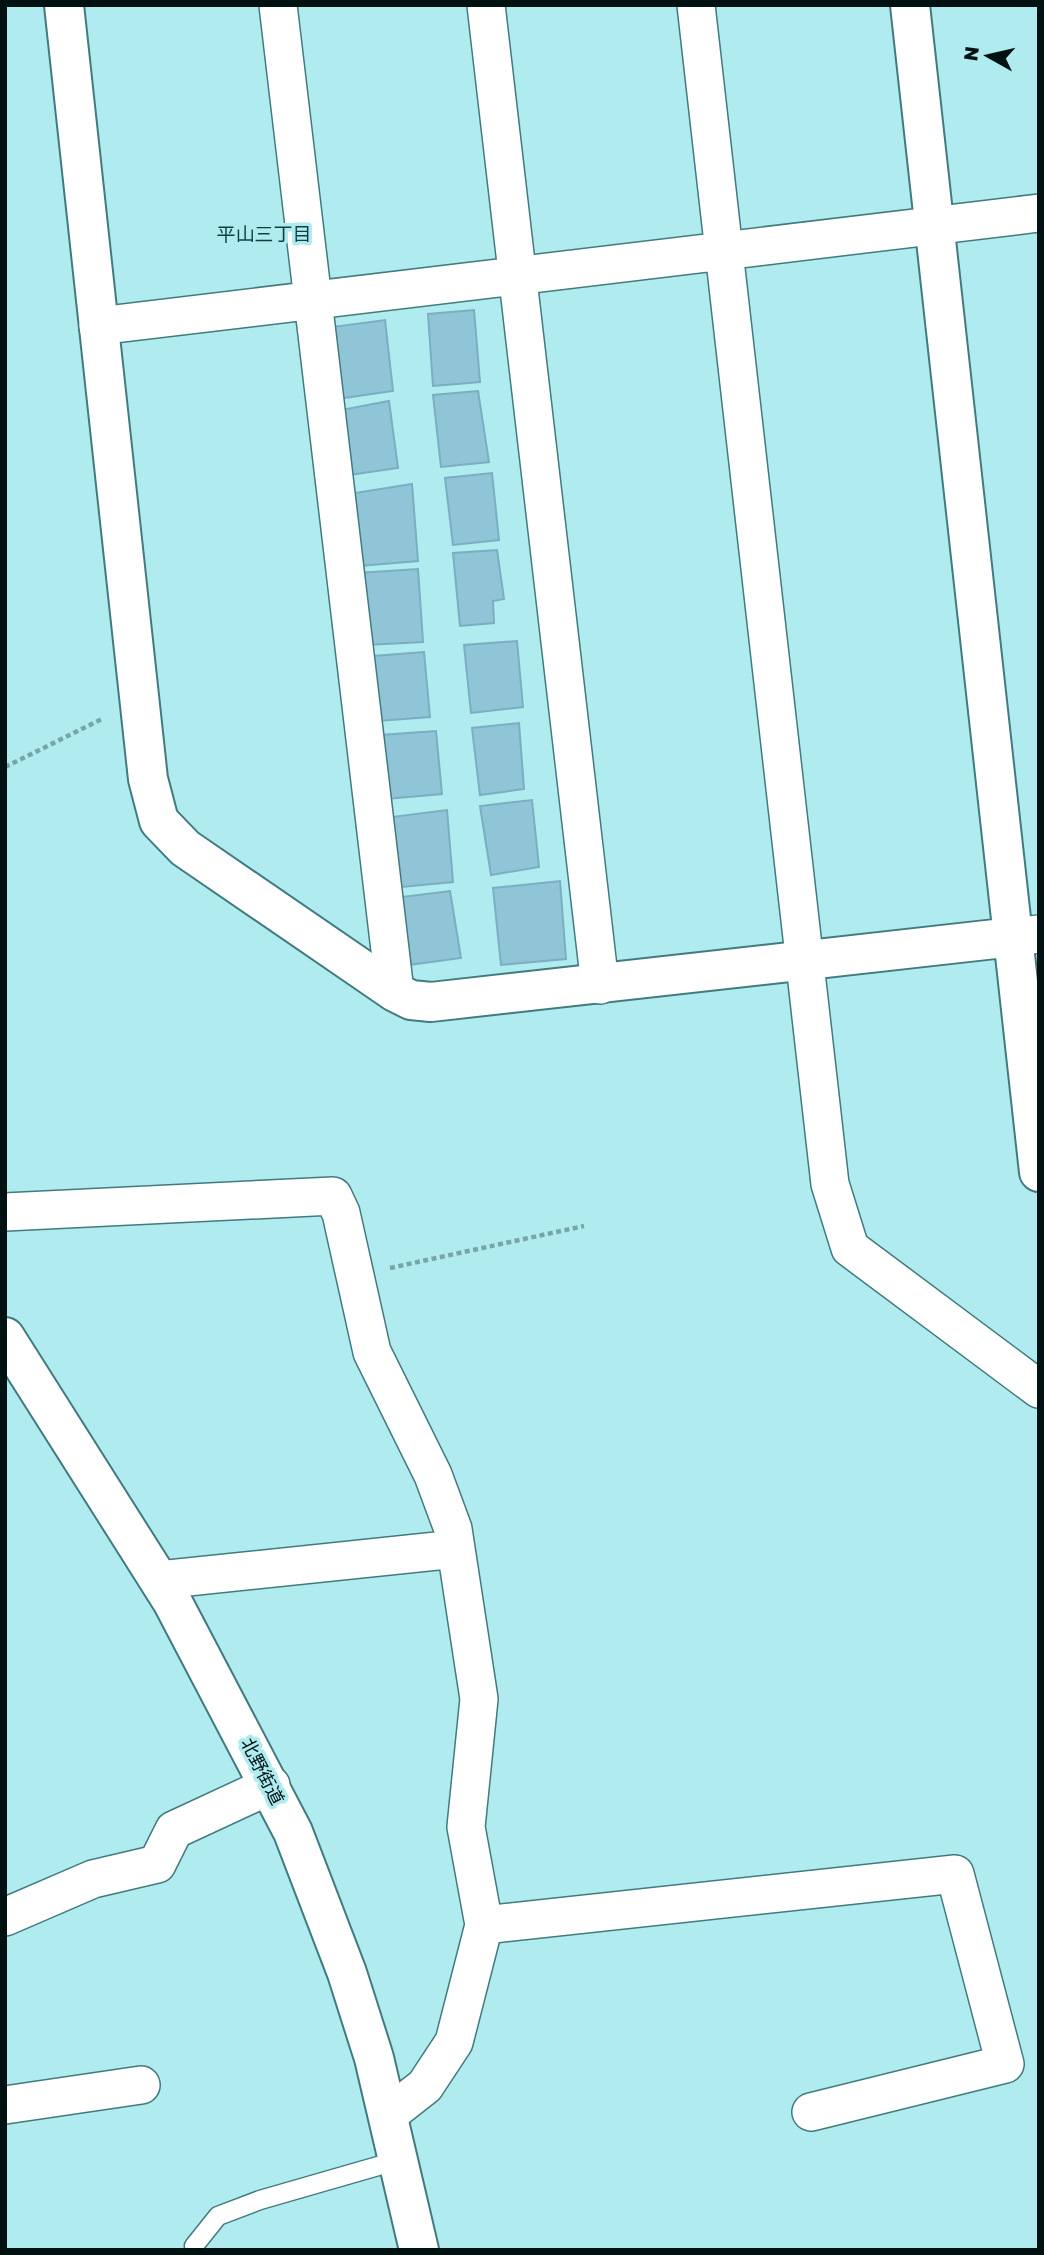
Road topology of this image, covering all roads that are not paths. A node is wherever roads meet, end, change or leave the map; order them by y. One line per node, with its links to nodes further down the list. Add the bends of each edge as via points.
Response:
1 (64, 5): 11 (street)
2 (278, 5): 10 (street)
3 (486, 5): 9 (street)
4 (696, 5): 8 (street)
5 (910, 5): 7 (street)
6 (1039, 213): 7 (street)
7 (935, 225): 8 (street); 12 (street)
8 (724, 251): 9 (street); 13 (street)
9 (517, 276): 10 (street); 14 (street)
10 (314, 301): 11 (street); 15 (street)
11 (98, 326): 15 (street, via 148,779 159,821 185,848)
12 (1026, 935): 13 (street); 16 (street)
13 (805, 961): 14 (street); 19 (street, via 830,1184 850,1248)
14 (600, 985): 15 (street, via 431,1002)
15 (395, 992)
16 (1039, 1172)
17 (5, 1212): 20 (street, via 333,1196 341,1213 372,1352 433,1475)
18 (5, 1337): 21 (street, 北野街道)
19 (1039, 1389)
20 (456, 1549): 21 (street); 24 (street, via 479,1699 466,1827)
21 (159, 1580): 22 (street, 北野街道)
22 (271, 1785): 23 (street, via 174,1830 157,1864 93,1879); 28 (street, 北野街道, via 347,1973)
23 (5, 1917)
24 (484, 1925): 27 (street, via 955,1874 1005,2064); 28 (street, via 454,2042 425,2086)
25 (141, 2085): 26 (street)
26 (5, 2105)
27 (811, 2112)
28 (388, 2115): 29 (street, 北野街道)
29 (399, 2160): 30 (lane, via 218,2216); 31 (street, 北野街道)
30 (190, 2249)
31 (419, 2250)

